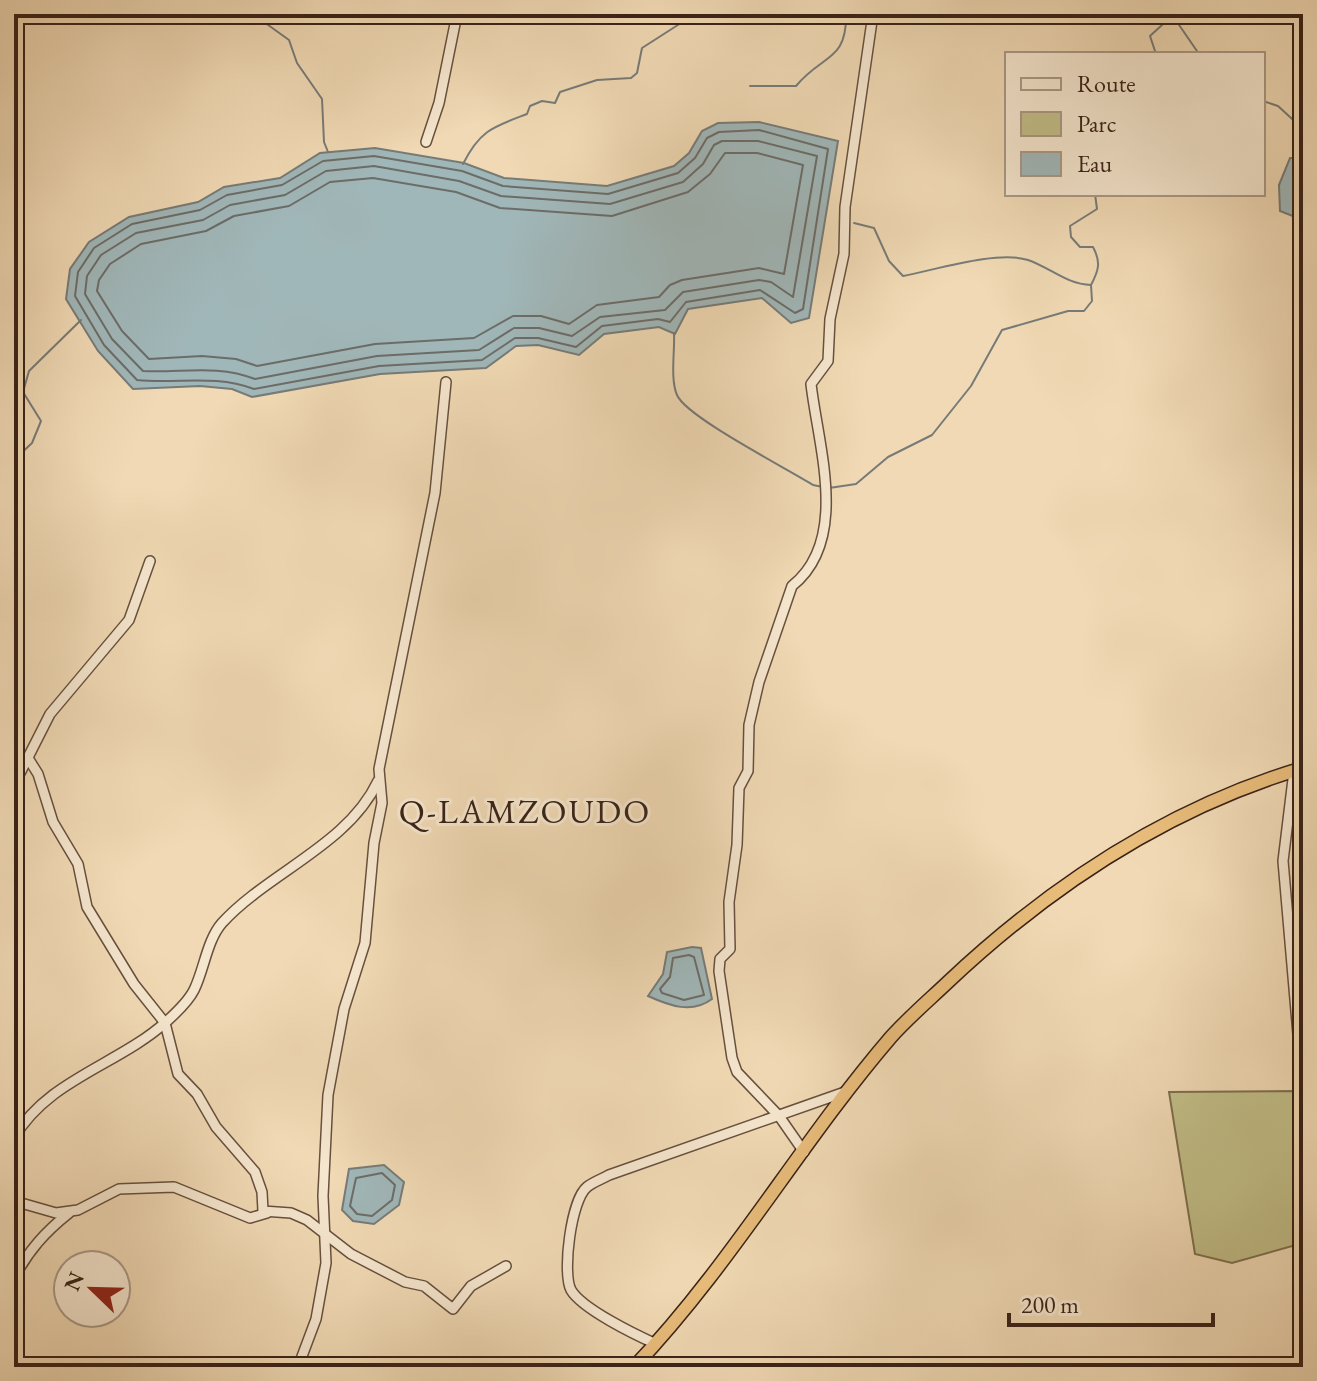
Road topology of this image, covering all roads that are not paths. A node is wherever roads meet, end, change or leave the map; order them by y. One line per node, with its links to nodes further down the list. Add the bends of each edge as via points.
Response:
1 (457, 14): 3 (street)
2 (873, 14): 13 (street, via 828,361 811,384 826,488 823,535 804,577 792,586 759,682 749,725 748,771 739,788 730,949 720,959 725,1024 737,1072)
3 (426, 142)
4 (446, 382): 8 (street, via 435,493)
5 (150, 561): 6 (street, via 129,620 50,714)
6 (28, 758): 9 (street); 10 (street, via 53,822 78,864 87,907)
7 (1298, 770): 11 (highway, via 1181,816 1064,886 993,941 923,1006); 12 (street, via 1283,861)
8 (378, 781): 10 (street, via 360,811 224,921 194,991); 19 (street, via 382,803 365,943 344,1009 328,1095)
9 (14, 785)
10 (165, 1023): 14 (street, via 127,1052 56,1092 27,1115); 18 (street, via 178,1074 255,1172)
11 (849, 1091): 13 (street); 15 (highway)
12 (1303, 1092)
13 (779, 1116): 15 (street); 22 (street, via 609,1175 579,1197 569,1244 570,1288 581,1301)
14 (14, 1138)
15 (804, 1152): 22 (highway)
16 (14, 1201): 17 (street, via 56,1213)
17 (72, 1210): 18 (street, via 119,1189 148,1186 174,1187 250,1218); 21 (street, via 46,1230)
18 (267, 1213): 19 (street, via 291,1213)
19 (324, 1233): 20 (street, via 351,1254 424,1286 453,1309 471,1286); 23 (street, via 326,1263 316,1319)
20 (506, 1266)
21 (14, 1278)
22 (656, 1344): 24 (highway)
23 (298, 1367)
24 (634, 1367)

